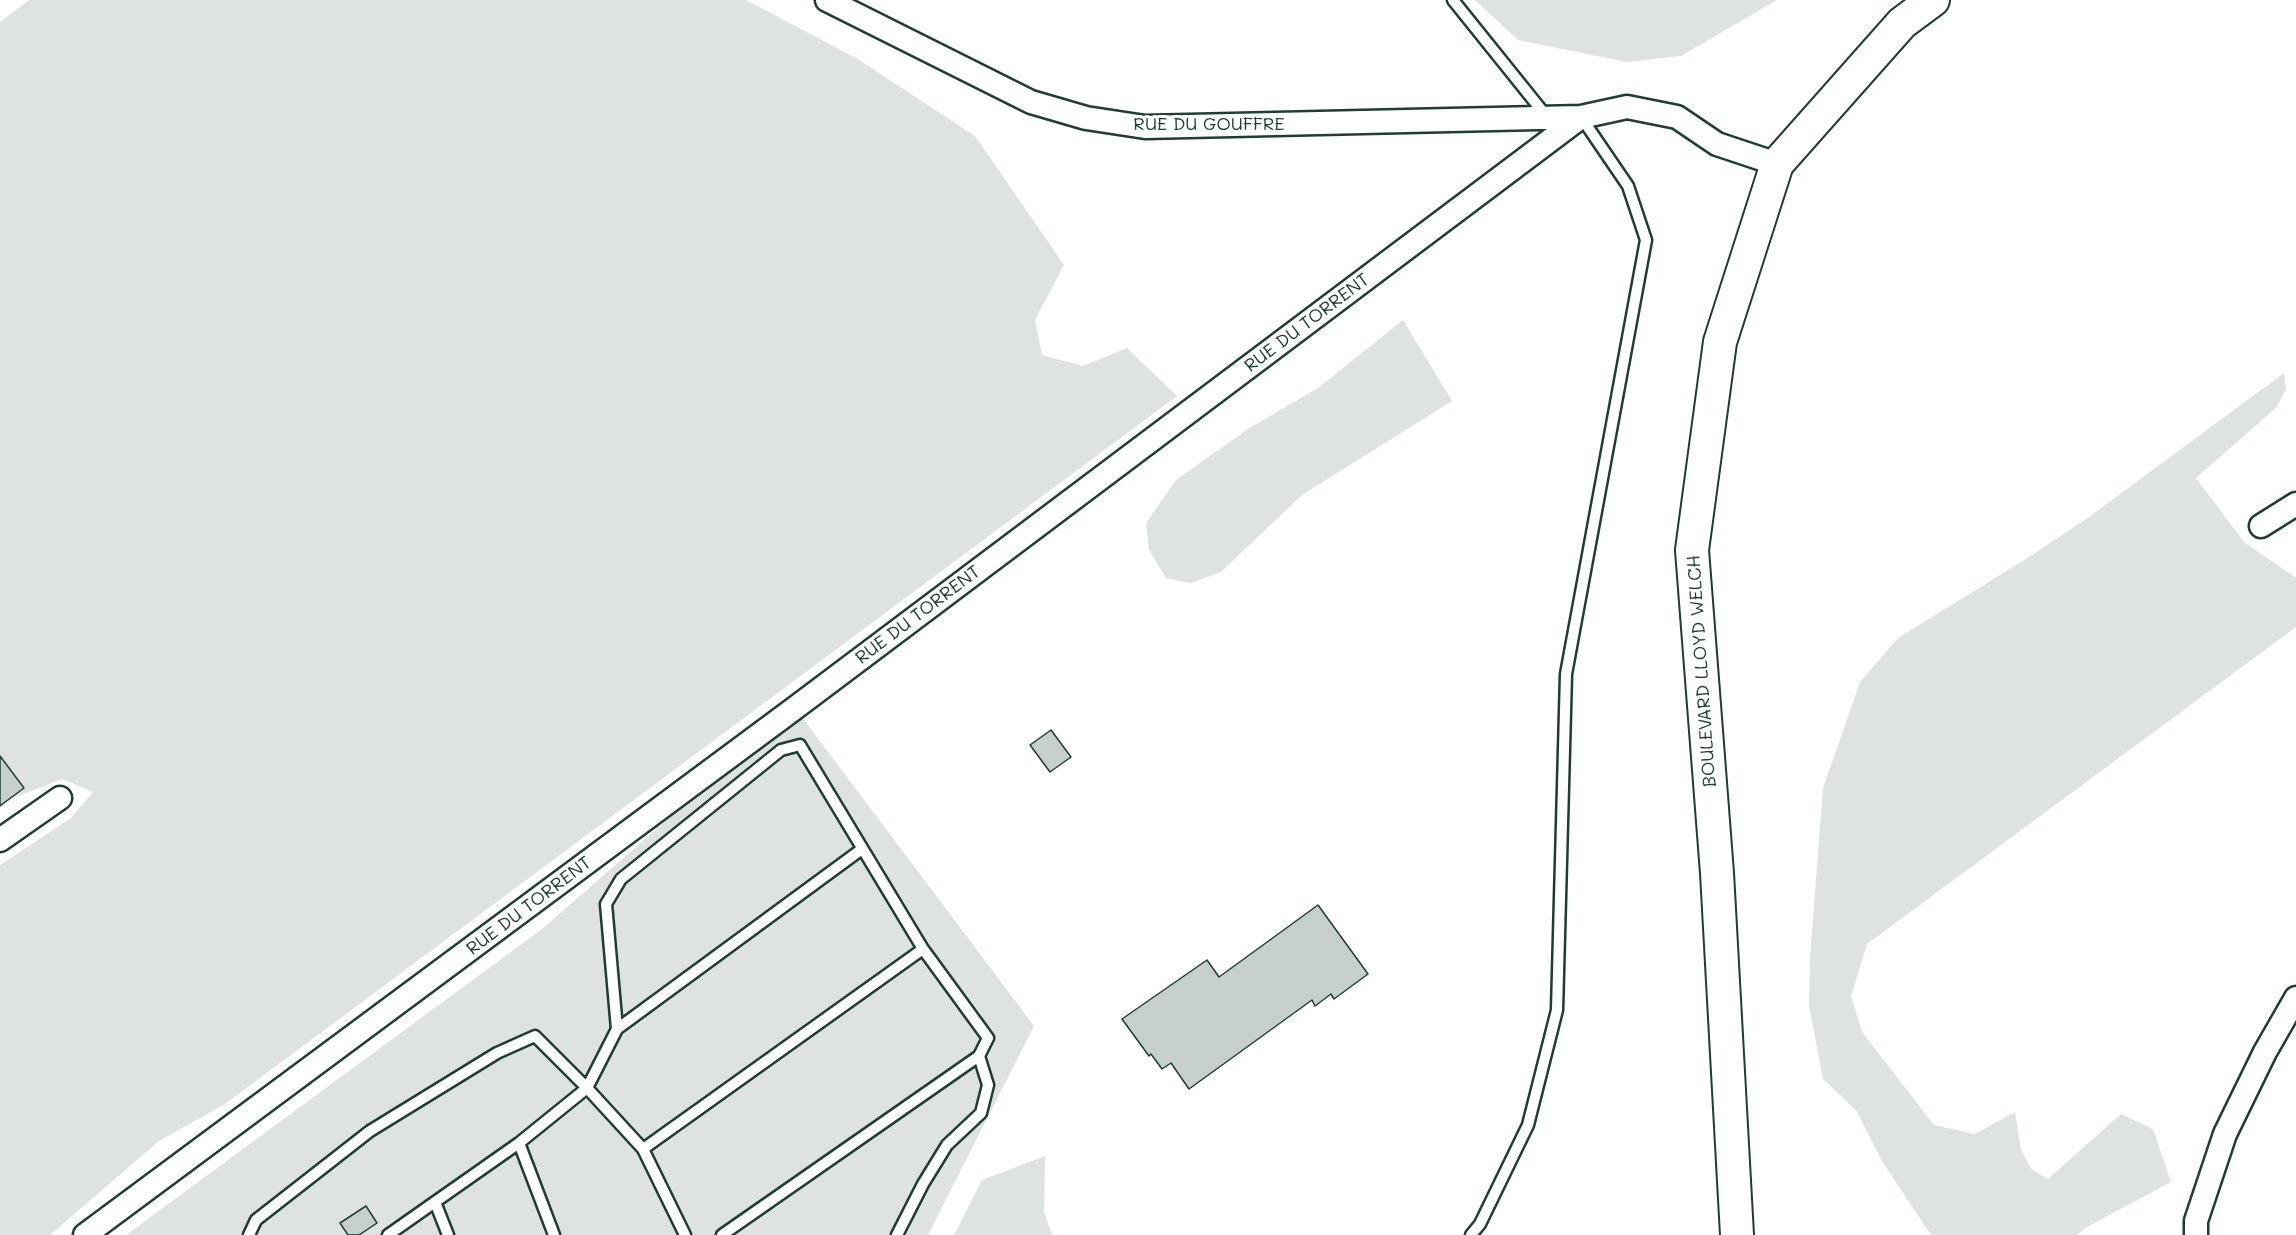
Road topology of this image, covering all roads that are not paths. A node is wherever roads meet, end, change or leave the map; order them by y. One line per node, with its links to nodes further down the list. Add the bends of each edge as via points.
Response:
1 (827, 0): 5 (street, RUE DU GOUFFRE, via 1031,102 1096,119 1145,127)
2 (1453, 0): 5 (lane)
3 (1933, 0): 6 (main road, BOULEVARD LLOYD WELCH, via 1902,23)
4 (1581, 117): 5 (street, RUE DU GOUFFRE); 6 (street, RUE DU TORRENT, via 1627,107 1677,117 1717,144); 20 (street, RUE DU TORRENT); 28 (lane, via 1628,186 1646,240 1566,674 1557,1010 1528,1125)
5 (1548, 118)
6 (1777, 164): 29 (main road, BOULEVARD LLOYD WELCH, via 1720,342 1692,550 1717,873)
7 (2296, 504): 8 (street)
8 (2261, 526)
9 (60, 798): 10 (street)
10 (0, 840)
11 (862, 849): 12 (lane); 14 (lane); 14 (lane, via 800,745 781,750 621,879 606,904)
12 (923, 949): 15 (lane, via 988,1038); 18 (lane)
13 (2296, 999): 30 (street, via 2225,1134 2196,1221)
14 (617, 1029): 16 (lane)
15 (979, 1056): 26 (lane); 27 (lane, via 988,1085 981,1113 947,1145)
16 (587, 1088): 17 (lane); 18 (lane); 21 (lane, via 535,1036 506,1049 370,1131 256,1220)
17 (519, 1143): 19 (lane); 24 (lane)
18 (643, 1149): 25 (lane)
19 (435, 1202): 22 (lane); 23 (lane)
20 (85, 1235)
21 (249, 1235)
22 (388, 1235)
23 (448, 1235)
24 (554, 1235)
25 (686, 1235)
26 (722, 1235)
27 (897, 1235)
28 (1471, 1235)
29 (1737, 1235)
30 (2196, 1235)

